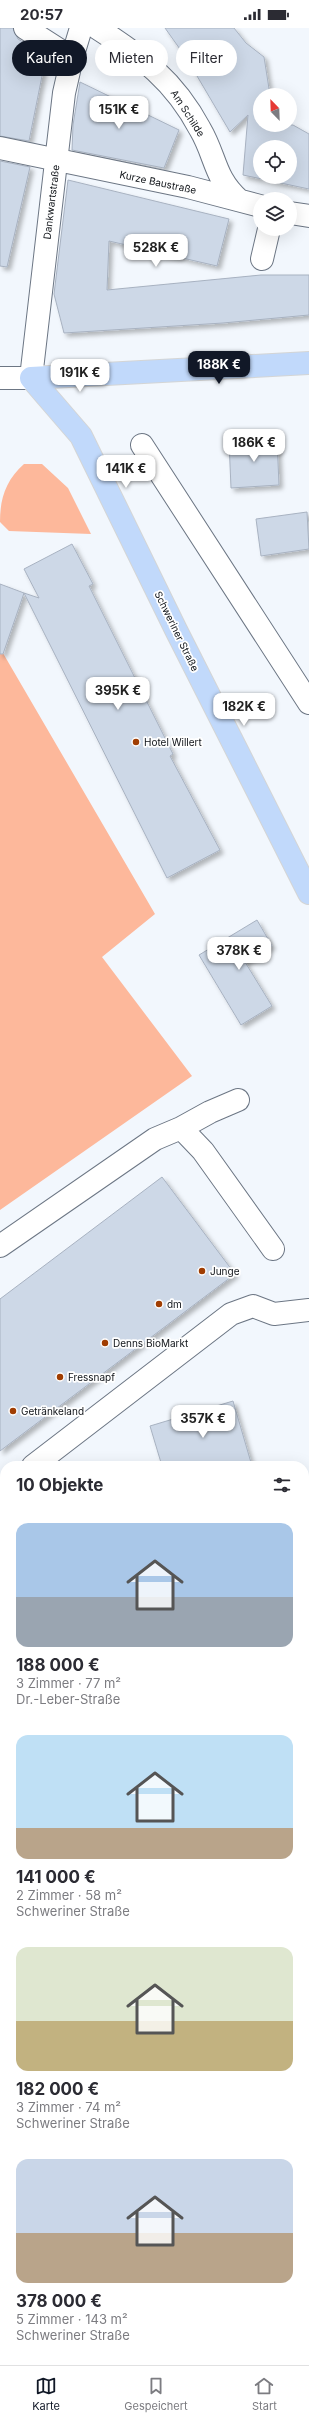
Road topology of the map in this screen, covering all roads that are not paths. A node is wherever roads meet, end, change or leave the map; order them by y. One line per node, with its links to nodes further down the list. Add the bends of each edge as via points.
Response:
1 (25, 28): 4 (street)
2 (81, 28): 5 (street, Dankwartstraße)
3 (96, 28): 9 (street, Am Schilde, via 129,45 168,83 200,128)
4 (44, 40)
5 (77, 40)
6 (68, 76): 8 (street, Dankwartstraße)
7 (0, 148): 8 (street, Kurze Baustraße)
8 (56, 160): 10 (street, Kurze Baustraße); 19 (street, Dankwartstraße)
9 (214, 161): 10 (street, via 212,172 206,180); 11 (street, Am Schilde, via 222,182)
10 (188, 187): 11 (street, Kurze Baustraße)
11 (238, 200): 12 (street, Kurze Baustraße)
12 (253, 204)
13 (297, 214): 14 (street)
14 (309, 216)
15 (267, 236): 16 (street)
16 (262, 259)
17 (309, 363): 19 (main road)
18 (0, 378): 19 (street)
19 (31, 378): 22 (main road, Schweriner Straße, via 81,436)
20 (142, 445): 21 (street)
21 (309, 703)
22 (309, 893)
23 (238, 1100): 24 (street)
24 (181, 1128): 25 (street, via 155,1139); 26 (street, via 203,1151)
25 (0, 1246)
26 (273, 1249)
27 (309, 1310): 28 (street, via 274,1314 253,1306 231,1314)
28 (40, 1461)

